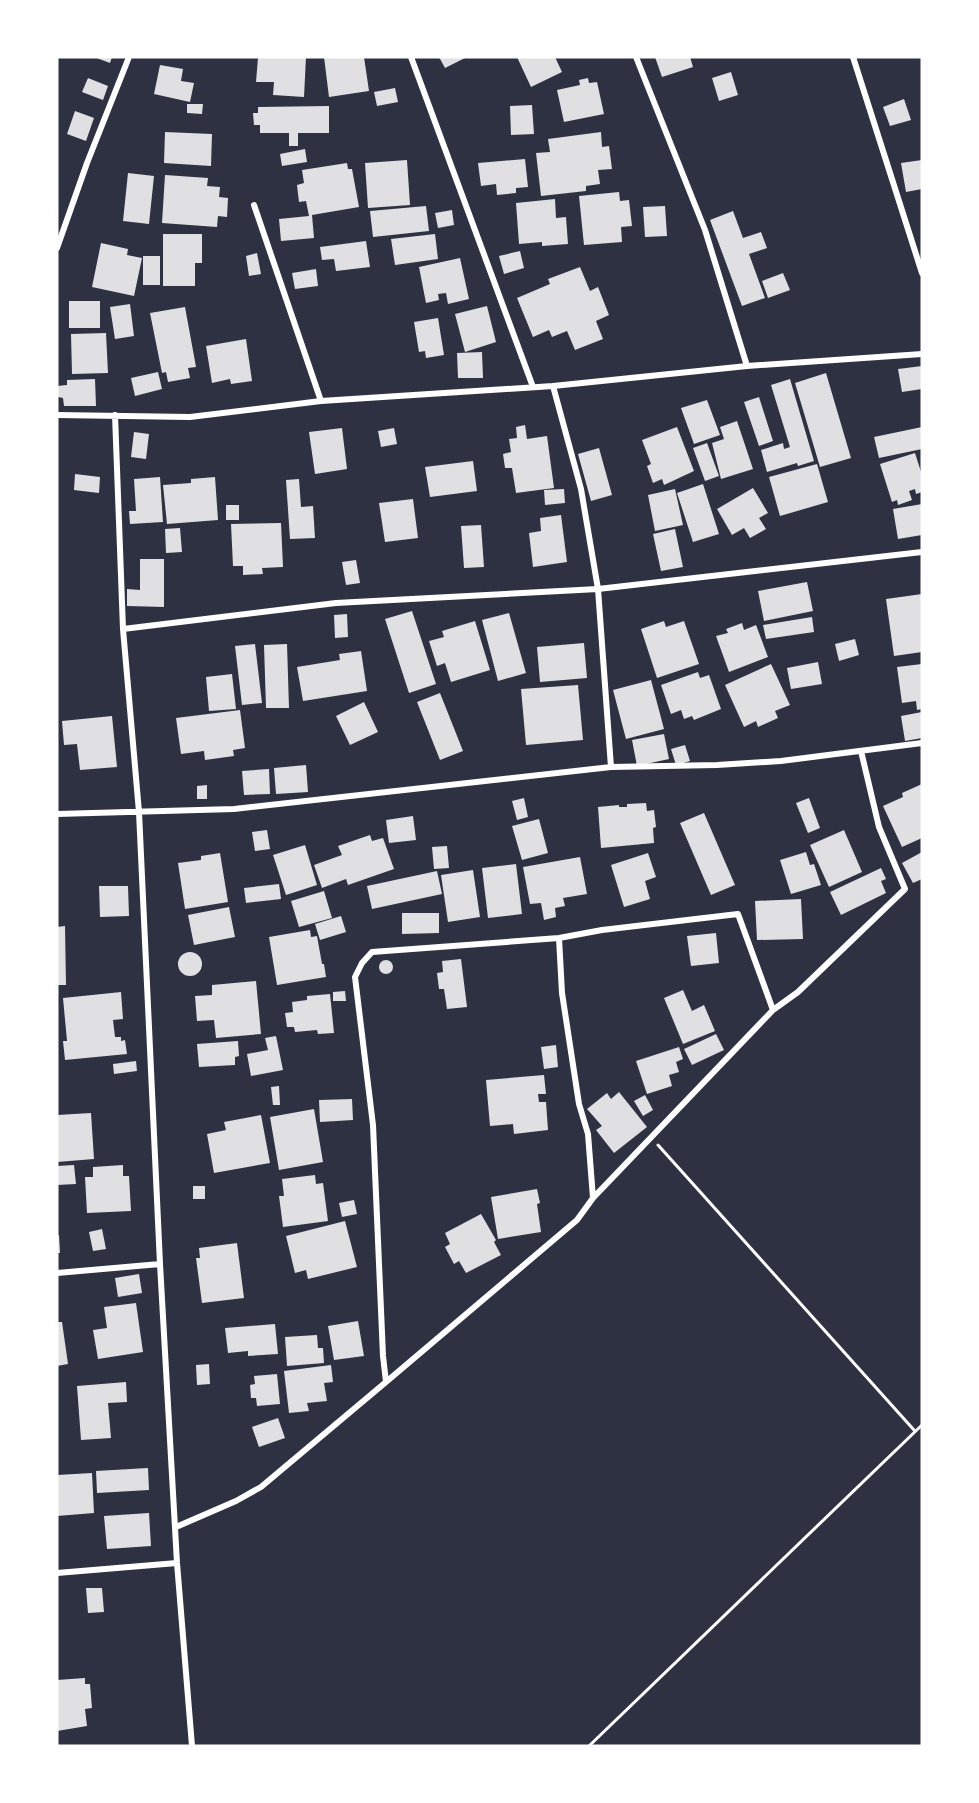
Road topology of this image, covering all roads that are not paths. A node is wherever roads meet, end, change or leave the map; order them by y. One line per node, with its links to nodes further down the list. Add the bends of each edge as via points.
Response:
1 (129, 57): 6 (street)
2 (411, 57): 11 (street)
3 (636, 57): 9 (street, via 705,230)
4 (853, 57): 7 (street)
5 (254, 205): 12 (street)
6 (57, 248)
7 (922, 273)
8 (922, 354): 9 (street)
9 (747, 366): 10 (street)
10 (553, 386): 11 (street); 16 (street, via 581,489)
11 (533, 387): 12 (street)
12 (321, 401): 14 (street, via 190,417)
13 (57, 415): 14 (street)
14 (114, 415): 17 (street)
15 (922, 552): 16 (street)
16 (598, 589): 17 (street, via 336,603); 20 (street)
17 (123, 629): 21 (street)
18 (922, 743): 19 (street)
19 (861, 751): 20 (street, via 727,765); 24 (street, via 879,827 904,888 798,992)
20 (611, 767): 21 (street, via 234,808)
21 (140, 812): 22 (street); 26 (street)
22 (57, 814)
23 (559, 938): 24 (street, via 738,914); 25 (street, via 562,993 579,1104 588,1134); 28 (street, via 372,952 355,977 373,1125)
24 (773, 1010): 25 (street)
25 (593, 1198): 28 (street, via 577,1220)
26 (160, 1264): 27 (street); 29 (street)
27 (57, 1273)
28 (386, 1382): 29 (street, via 261,1487)
29 (176, 1527): 30 (street)
30 (177, 1563): 31 (street); 32 (street)
31 (57, 1573)
32 (192, 1746)

